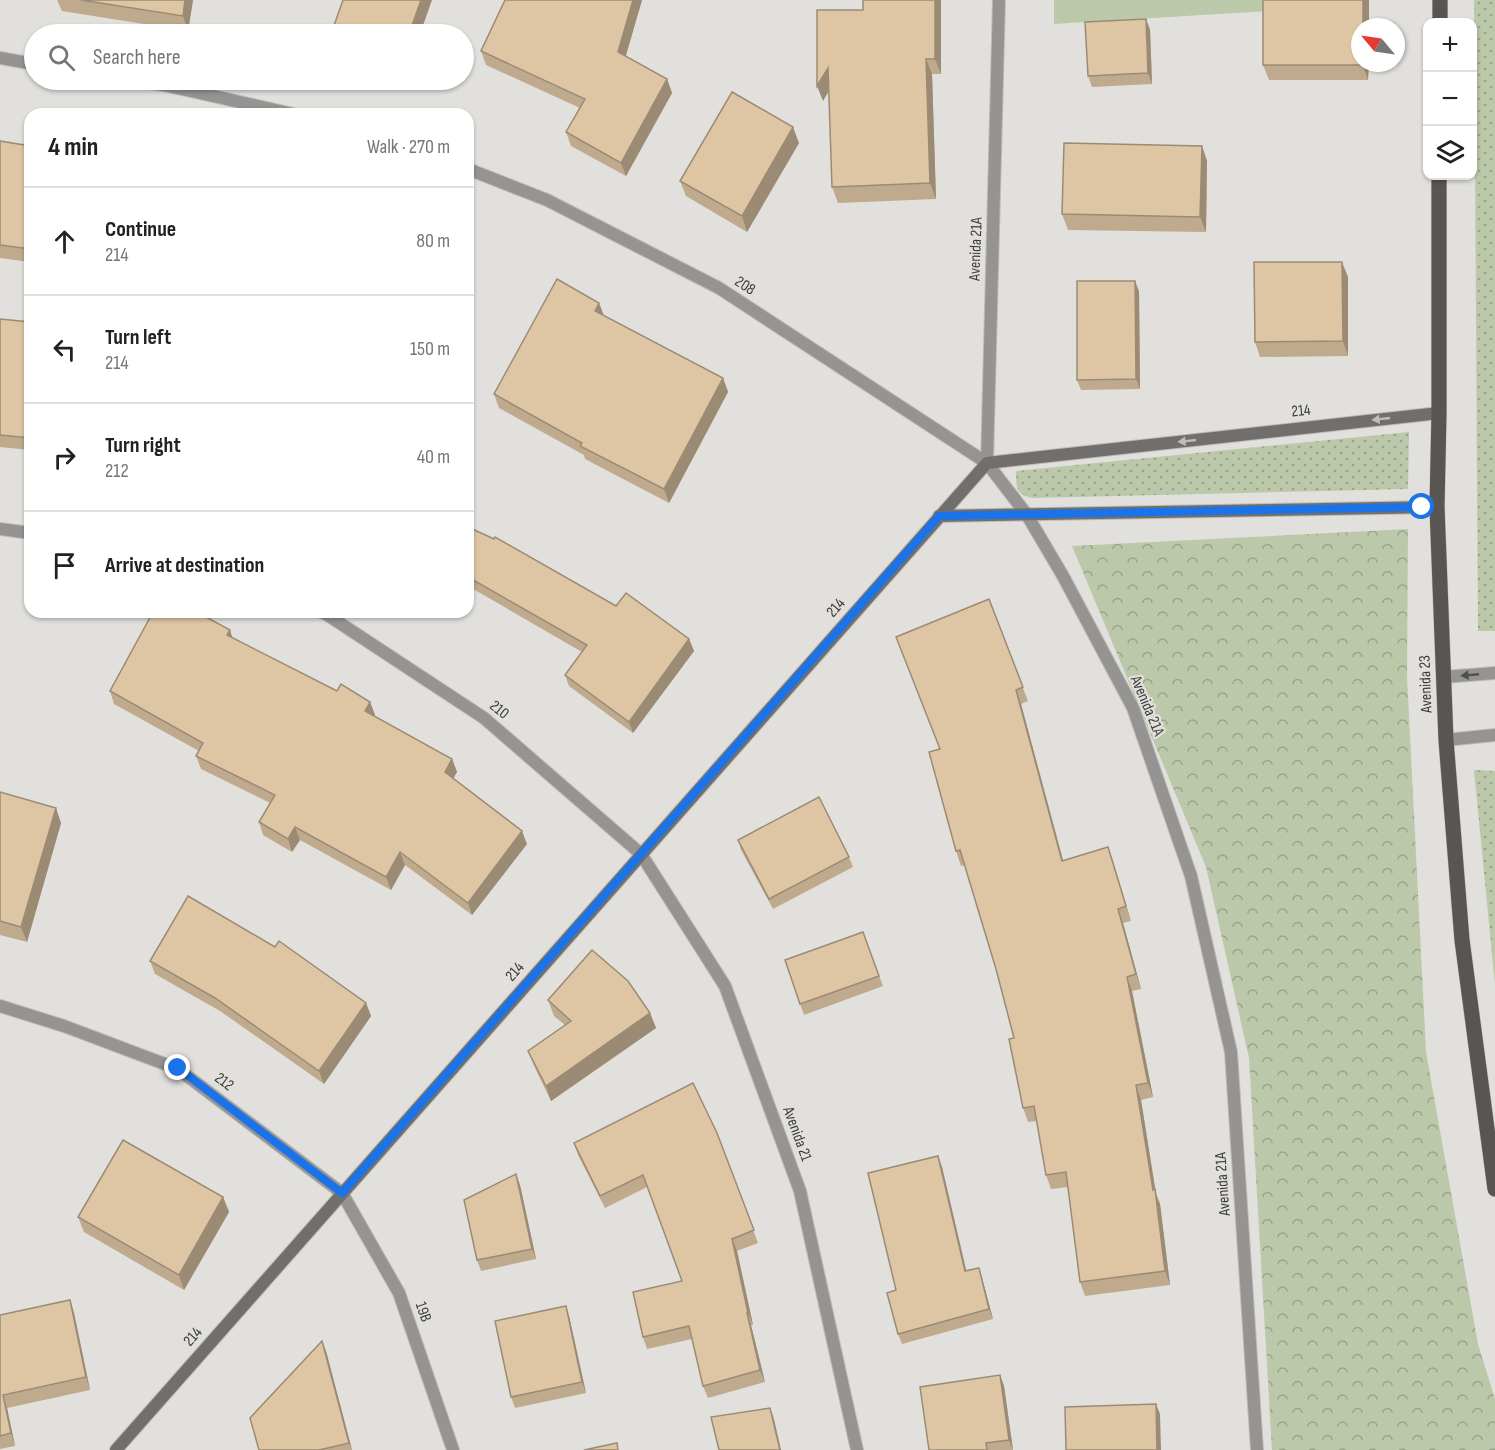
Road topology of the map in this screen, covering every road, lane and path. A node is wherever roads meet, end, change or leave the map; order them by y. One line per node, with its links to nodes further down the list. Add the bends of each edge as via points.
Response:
1 (999, 0): 11 (street, Avenida 21A)
2 (1440, 0): 3 (main road)
3 (1440, 18)
4 (0, 58): 5 (street)
5 (24, 62)
6 (186, 90): 7 (street)
7 (266, 108)
8 (474, 171): 11 (street, 208, via 548,200 719,288)
9 (1439, 180): 10 (main road, Avenida 23)
10 (1439, 413): 11 (street, 214, one-way to 11); 12 (main road, Avenida 23)
11 (987, 463): 13 (street, Avenida 21A); 14 (street, 214)
12 (1437, 507): 13 (street); 19 (main road, Avenida 23)
13 (1027, 515): 14 (street); 29 (street, Avenida 21A, via 1133,708 1191,876 1231,1052)
14 (939, 516): 22 (street, 214)
15 (0, 529): 16 (street)
16 (24, 532)
17 (332, 618): 22 (street, 210, via 484,718)
18 (1495, 673): 19 (street, one-way to 19)
19 (1444, 677): 21 (main road, Avenida 23)
20 (1495, 735): 21 (street)
21 (1446, 740): 24 (main road, Avenida 23, via 1462,940)
22 (641, 854): 25 (street, 214); 28 (street, Avenida 21, via 725,986 800,1191)
23 (0, 1006): 25 (street, 212, via 178,1068)
24 (1495, 1189)
25 (342, 1193): 26 (street, 214); 27 (street, 19B, via 399,1293)
26 (116, 1450)
27 (453, 1450)
28 (857, 1450)
29 (1257, 1450)

